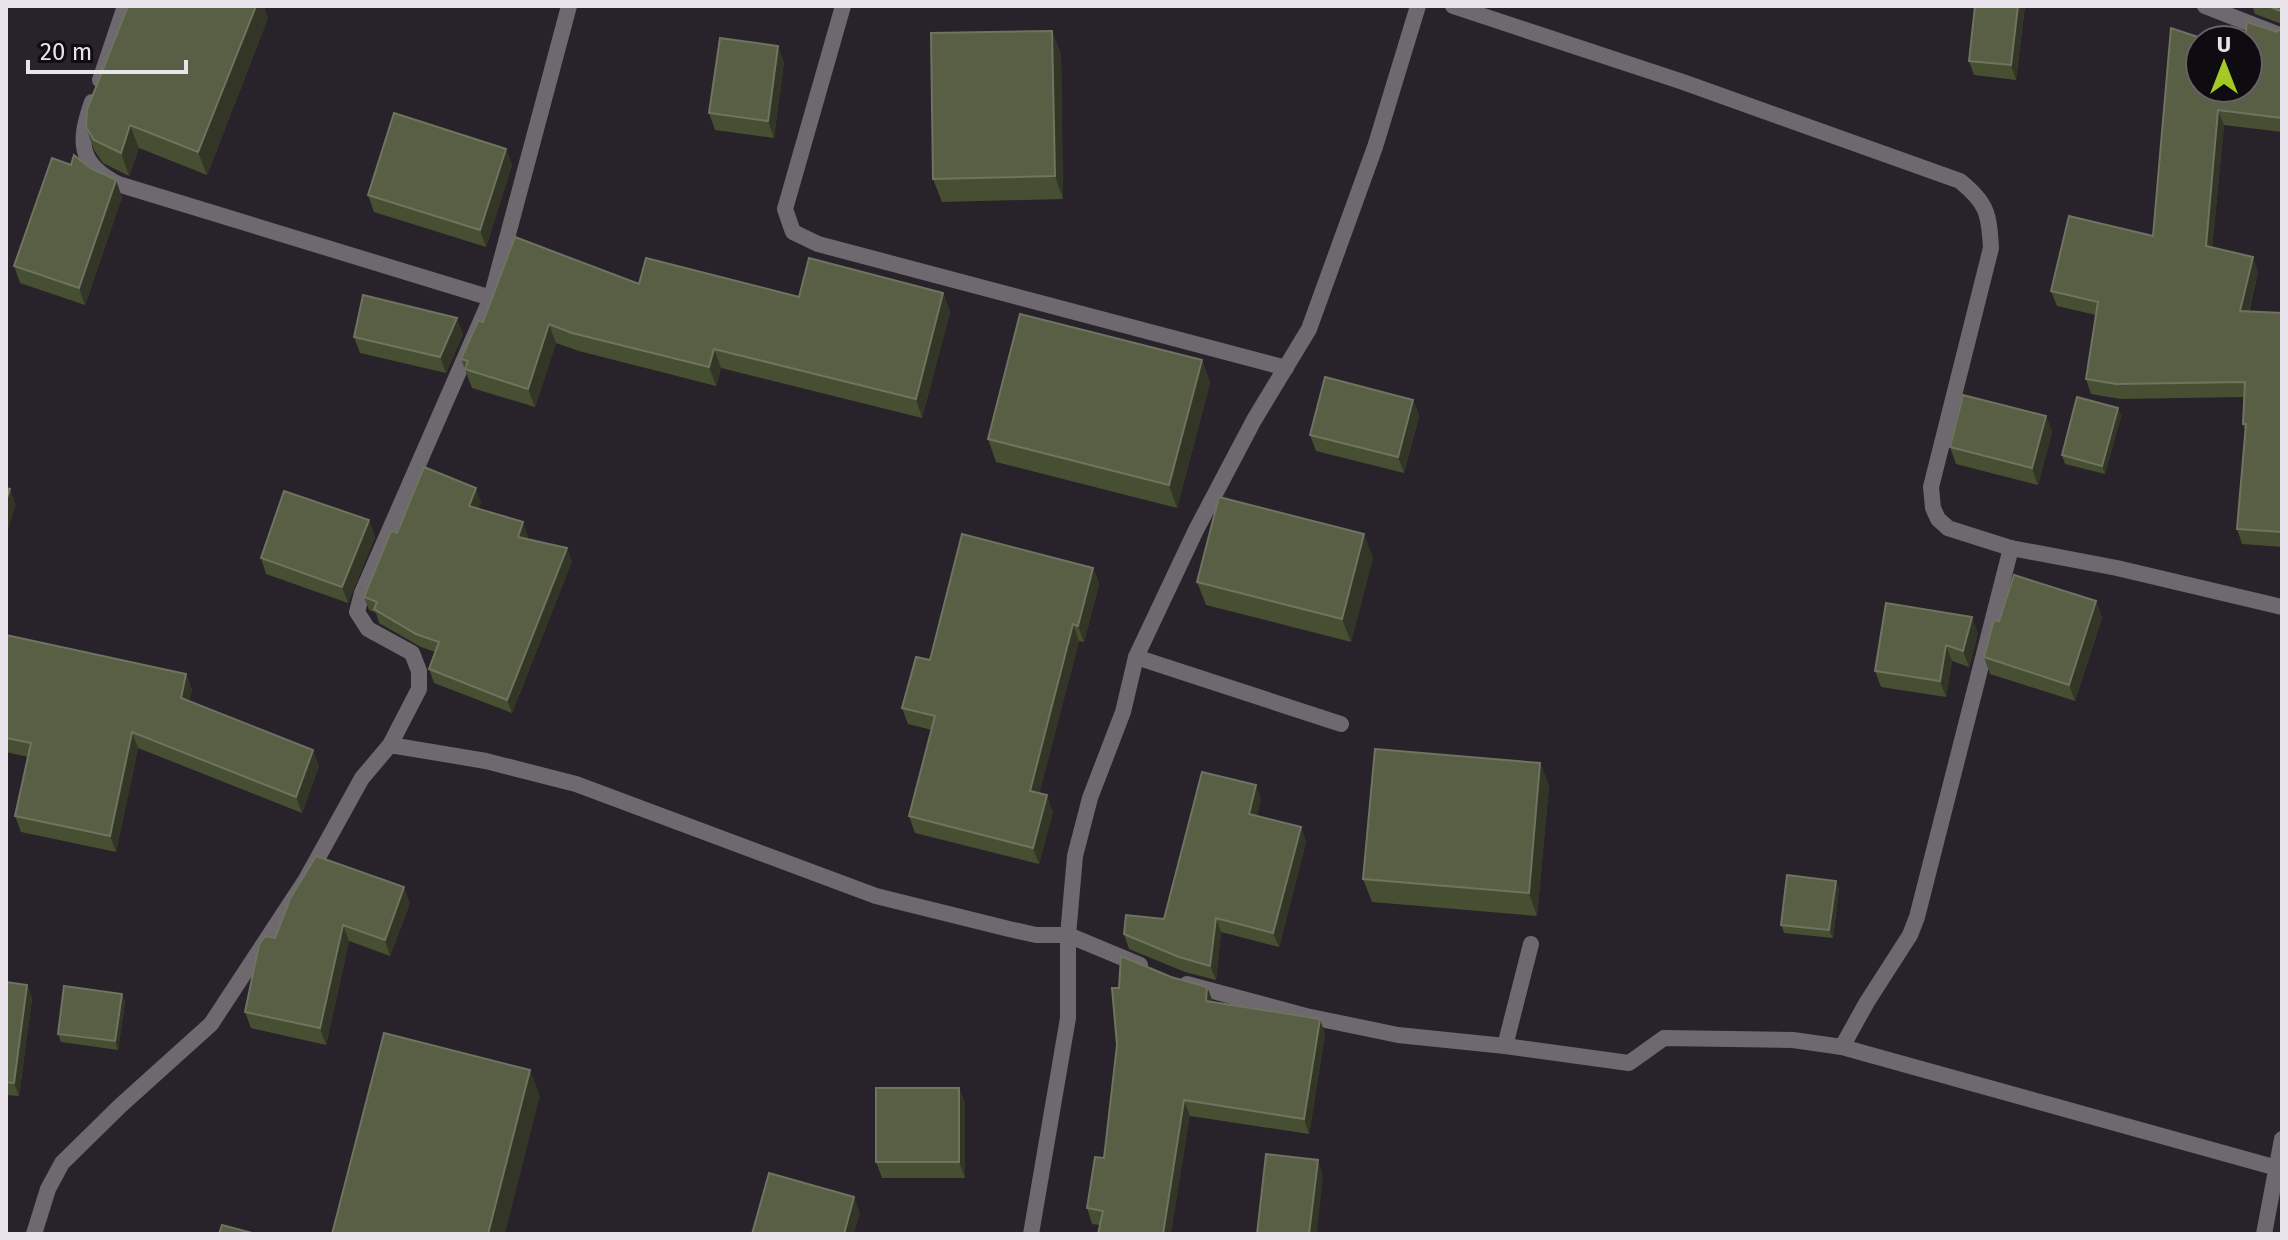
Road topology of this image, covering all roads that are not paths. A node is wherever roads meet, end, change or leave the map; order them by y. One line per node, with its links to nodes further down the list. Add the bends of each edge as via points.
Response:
1 (125, 6): 8 (street, via 86,119 83,153 97,174)
2 (569, 6): 8 (street)
3 (843, 6): 9 (street, via 785,209 793,232 818,244)
4 (1418, 6): 9 (street, via 1344,240 1309,329)
5 (1453, 6): 10 (street, via 1960,181 1979,197 1989,216 1991,248 1931,487 1933,508 1948,528)
6 (2205, 6): 7 (street)
7 (2282, 36)
8 (491, 298): 14 (street, via 357,612 368,629 412,653 419,671 419,689)
9 (1286, 368): 12 (street, via 1196,530)
10 (2011, 548): 11 (street); 18 (street, via 1917,917)
11 (2282, 607)
12 (1136, 657): 13 (street); 15 (street, via 1075,856)
13 (1341, 724)
14 (390, 745): 15 (street, via 486,761 576,784 876,896 1022,932); 21 (street, via 362,778 305,881 211,1024 62,1163)
15 (1068, 935): 17 (street, via 1249,1002 1398,1035); 22 (street, via 1068,1018)
16 (1531, 944): 17 (street)
17 (1505, 1046): 18 (street, via 1629,1063 1664,1038 1793,1040)
18 (1842, 1047): 20 (street)
19 (2282, 1139): 20 (street)
20 (2277, 1168): 23 (street)
21 (34, 1234)
22 (1031, 1234)
23 (2264, 1234)

